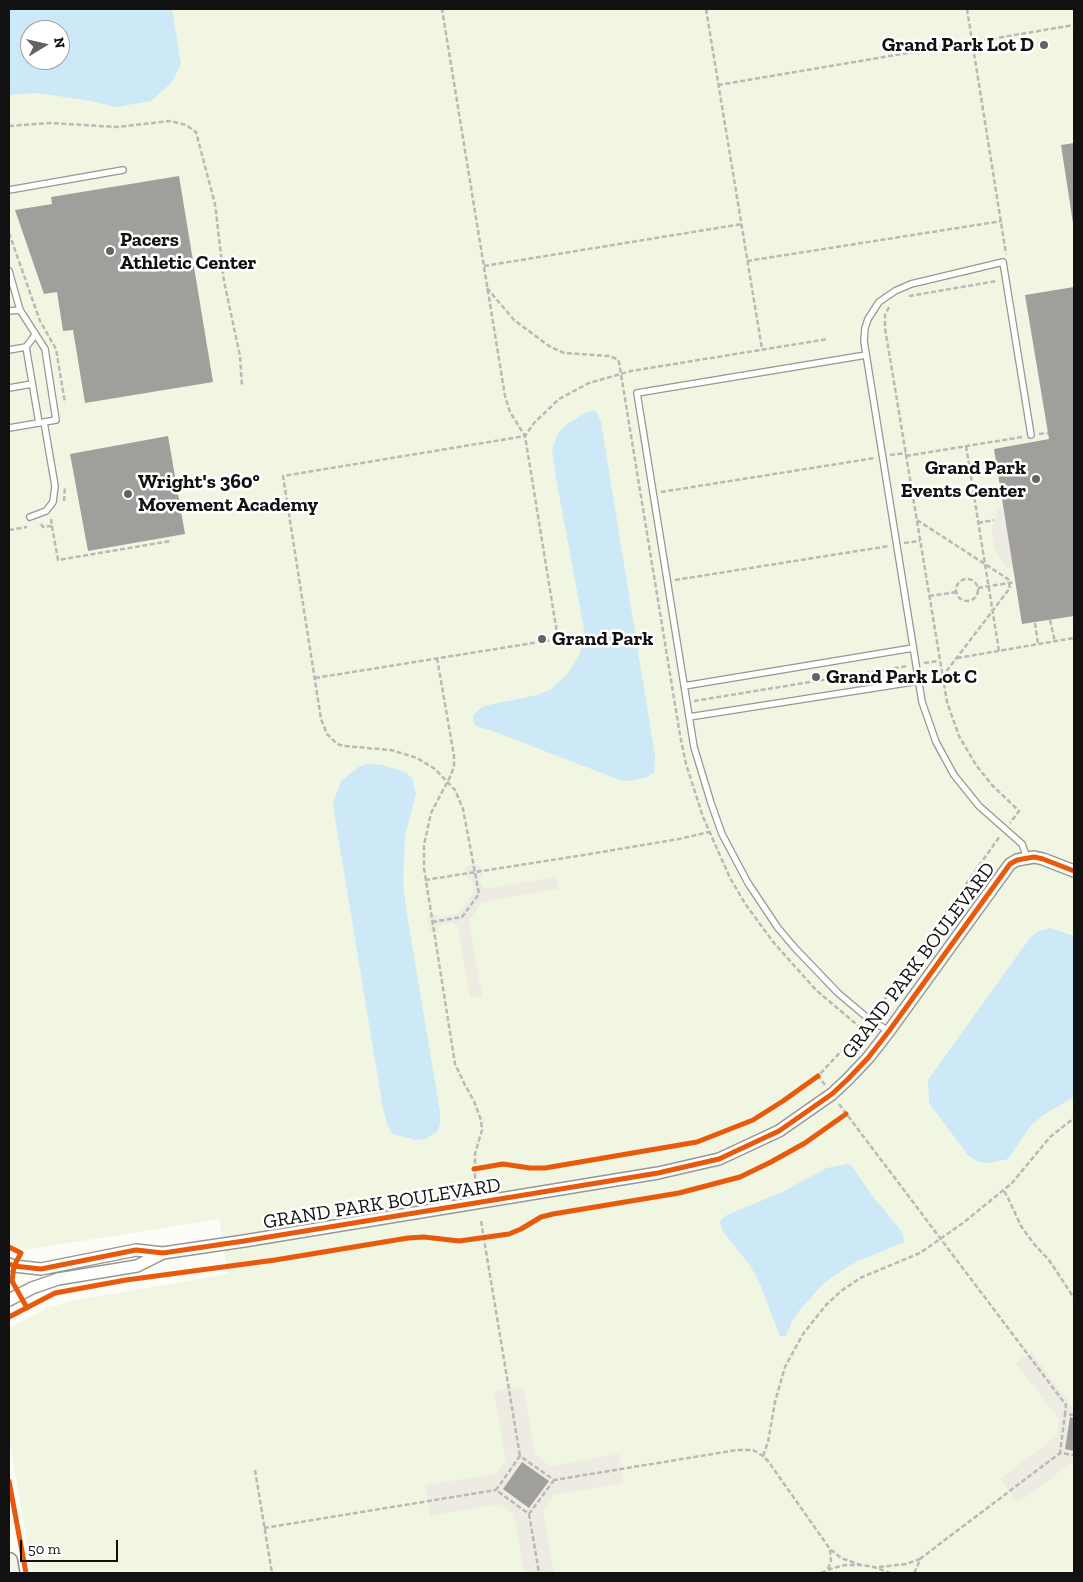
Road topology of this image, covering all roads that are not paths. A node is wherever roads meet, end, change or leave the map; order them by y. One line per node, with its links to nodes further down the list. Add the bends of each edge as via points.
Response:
1 (123, 170): 2 (lane)
2 (9, 190)
3 (9, 272): 4 (lane)
4 (20, 310): 5 (lane); 6 (lane)
5 (9, 311)
6 (35, 335): 7 (lane); 12 (lane, via 45,349 56,420)
7 (26, 347): 8 (lane); 10 (lane)
8 (9, 350)
9 (866, 355): 14 (lane, via 868,319 879,302 894,291 910,284 1003,262); 16 (lane); 18 (lane, via 637,393)
10 (32, 384): 11 (lane); 12 (lane)
11 (9, 388)
12 (42, 423): 13 (lane); 15 (lane, via 55,486 53,502 46,511)
13 (9, 428)
14 (1031, 435)
15 (30, 517)
16 (913, 648): 17 (lane); 18 (lane)
17 (919, 681): 19 (lane); 20 (lane, via 929,726 943,757 979,806 1022,844)
18 (684, 686): 19 (lane)
19 (689, 717): 22 (lane, via 697,755 722,834 748,883 795,948 870,1020)
20 (1027, 858): 21 (street, GRAND PARK BOULEVARD, via 1043,859); 22 (street, GRAND PARK BOULEVARD, via 1017,860 1003,871)
21 (1074, 870)
22 (890, 1031): 23 (street, GRAND PARK BOULEVARD, via 832,1094 779,1131 719,1159 689,1167)
23 (163, 1253): 24 (street, GRAND PARK BOULEVARD, via 136,1250 41,1269); 25 (street, GRAND PARK BOULEVARD, via 137,1266 58,1279)
24 (9, 1264)
25 (9, 1300)
26 (9, 1561): 27 (street)
27 (11, 1573)

